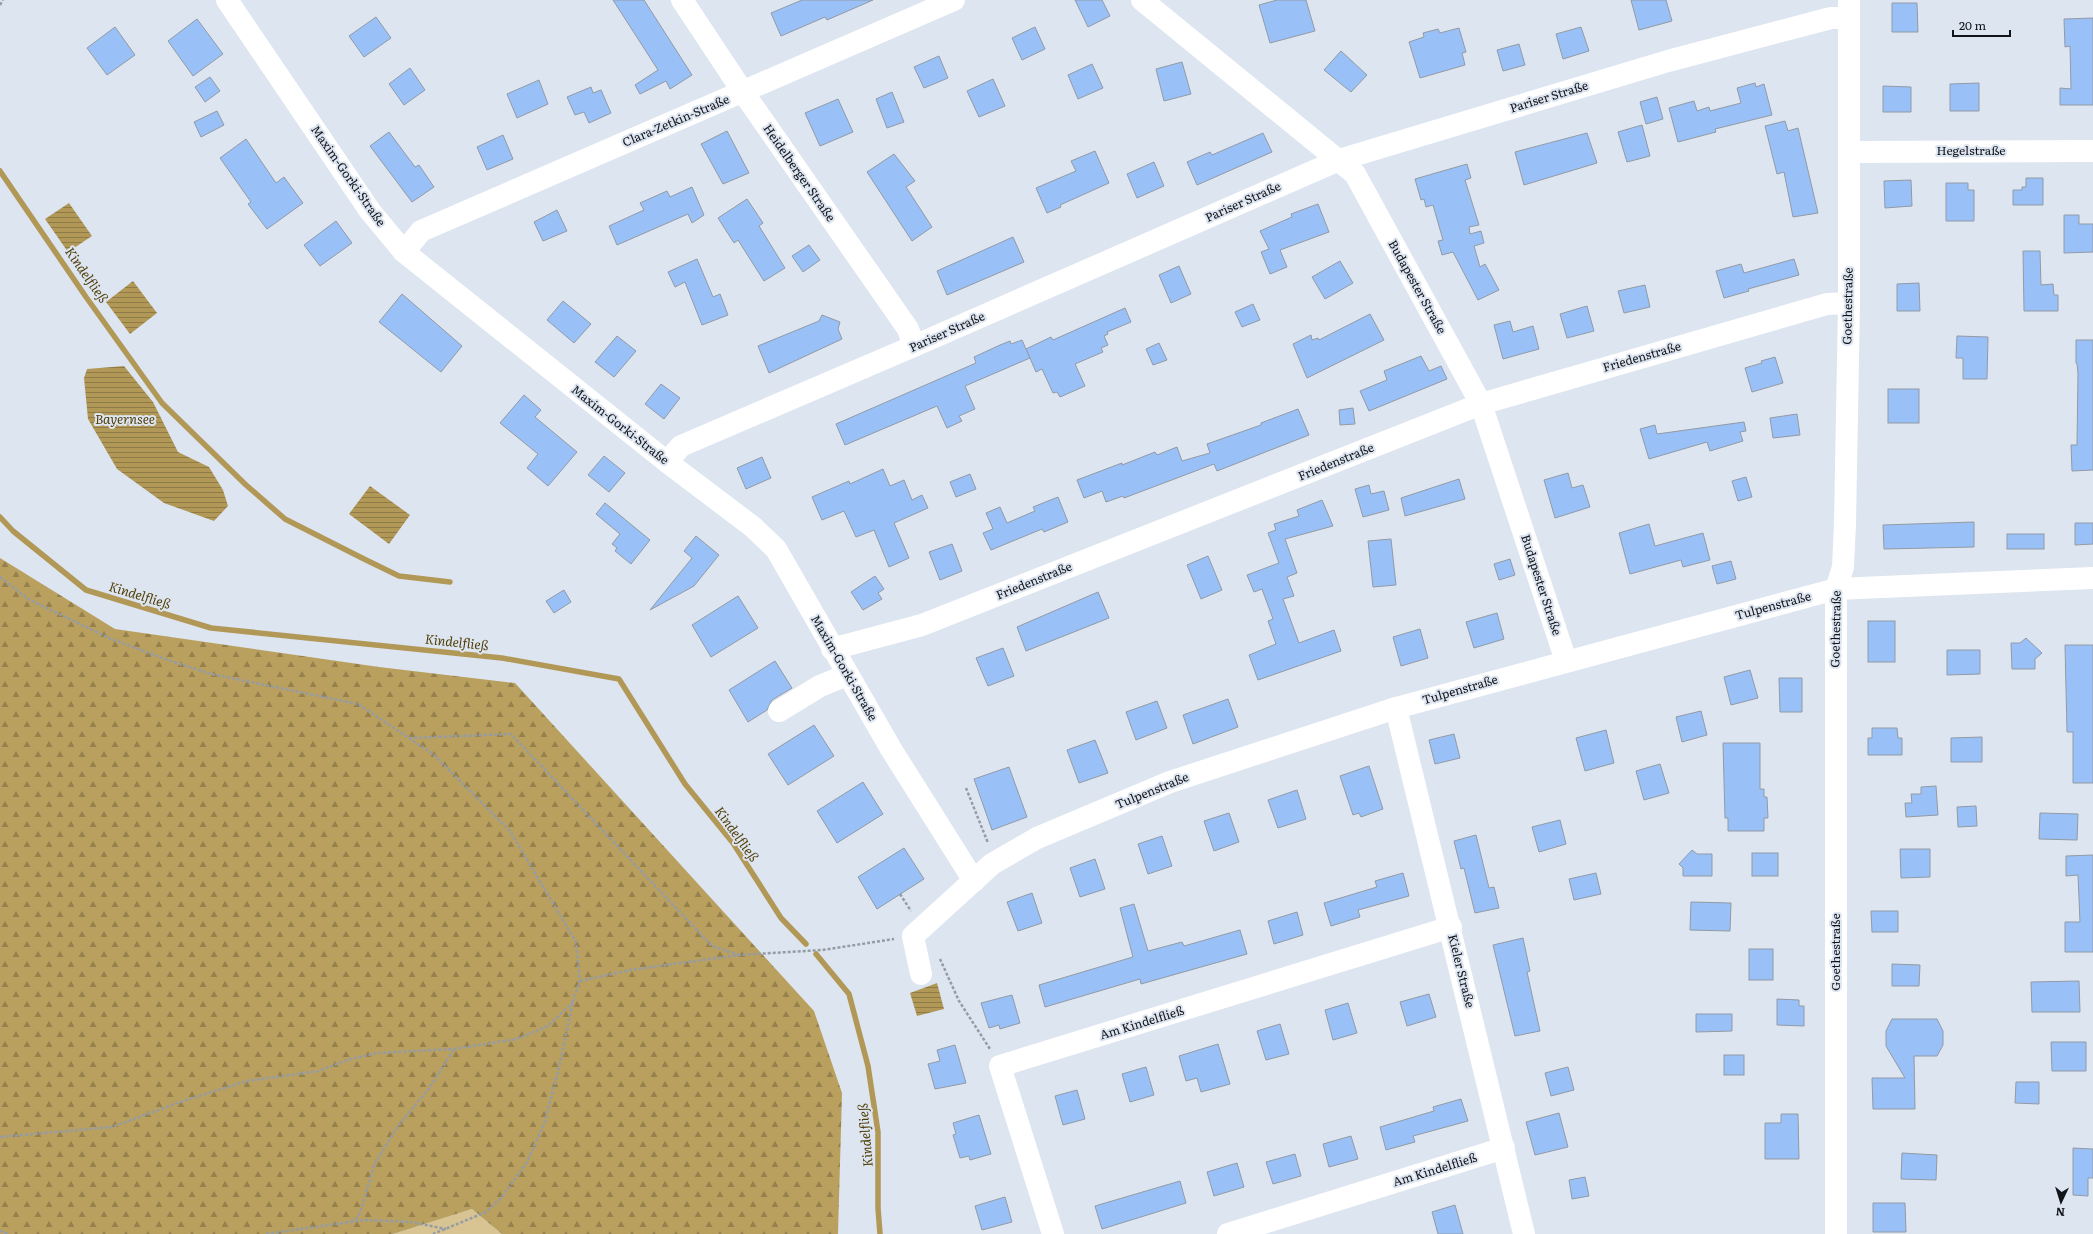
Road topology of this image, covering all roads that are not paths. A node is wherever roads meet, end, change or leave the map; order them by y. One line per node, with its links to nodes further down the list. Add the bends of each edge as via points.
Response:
1 (227, 0): 10 (street, Maxim-Gorki-Straße, via 370,211)
2 (682, 0): 6 (street, Heidelberger Straße)
3 (954, 0): 6 (street, Clara-Zetkin-Straße)
4 (1142, 0): 9 (street, Budapester Straße)
5 (1849, 9): 8 (street, Goethestraße); 9 (street, Pariser Straße, via 1832,18 1668,61)
6 (743, 92): 10 (street, Clara-Zetkin-Straße, via 421,231); 12 (street, Heidelberger Straße, via 908,329)
7 (2093, 151): 8 (street, Hegelstraße)
8 (1850, 152): 11 (street, Goethestraße)
9 (1339, 160): 12 (street, Pariser Straße); 13 (street, Budapester Straße, via 1355,174)
10 (404, 252): 14 (street, Maxim-Gorki-Straße)
11 (1848, 303): 13 (street, Friedenstraße, via 1827,304); 16 (street, Goethestraße, via 1845,524 1842,567)
12 (914, 346): 14 (street, Pariser Straße, via 680,446)
13 (1481, 404): 17 (street, Friedenstraße, via 922,625); 18 (street, Budapester Straße)
14 (666, 462): 17 (street, Maxim-Gorki-Straße, via 753,527 776,549)
15 (2093, 578): 16 (street, Tulpenstraße)
16 (1836, 589): 18 (street, Tulpenstraße); 29 (street, Goethestraße)
17 (832, 649): 19 (street, Maxim-Gorki-Straße)
18 (1566, 660): 20 (street, Tulpenstraße)
19 (847, 675): 21 (street, via 820,686); 22 (street, Maxim-Gorki-Straße)
20 (1396, 708): 22 (street, Tulpenstraße, via 1170,782 1036,838 996,862); 23 (street, Kieler Straße)
21 (779, 711)
22 (974, 881): 24 (street, Tulpenstraße, via 913,936)
23 (1451, 927): 25 (street, Kieler Straße); 26 (street, Am Kindelfließ, via 1000,1066)
24 (921, 974)
25 (1504, 1148): 27 (street, Am Kindelfließ); 28 (street, Kieler Straße)
26 (1053, 1234)
27 (1228, 1234)
28 (1524, 1234)
29 (1836, 1234)

